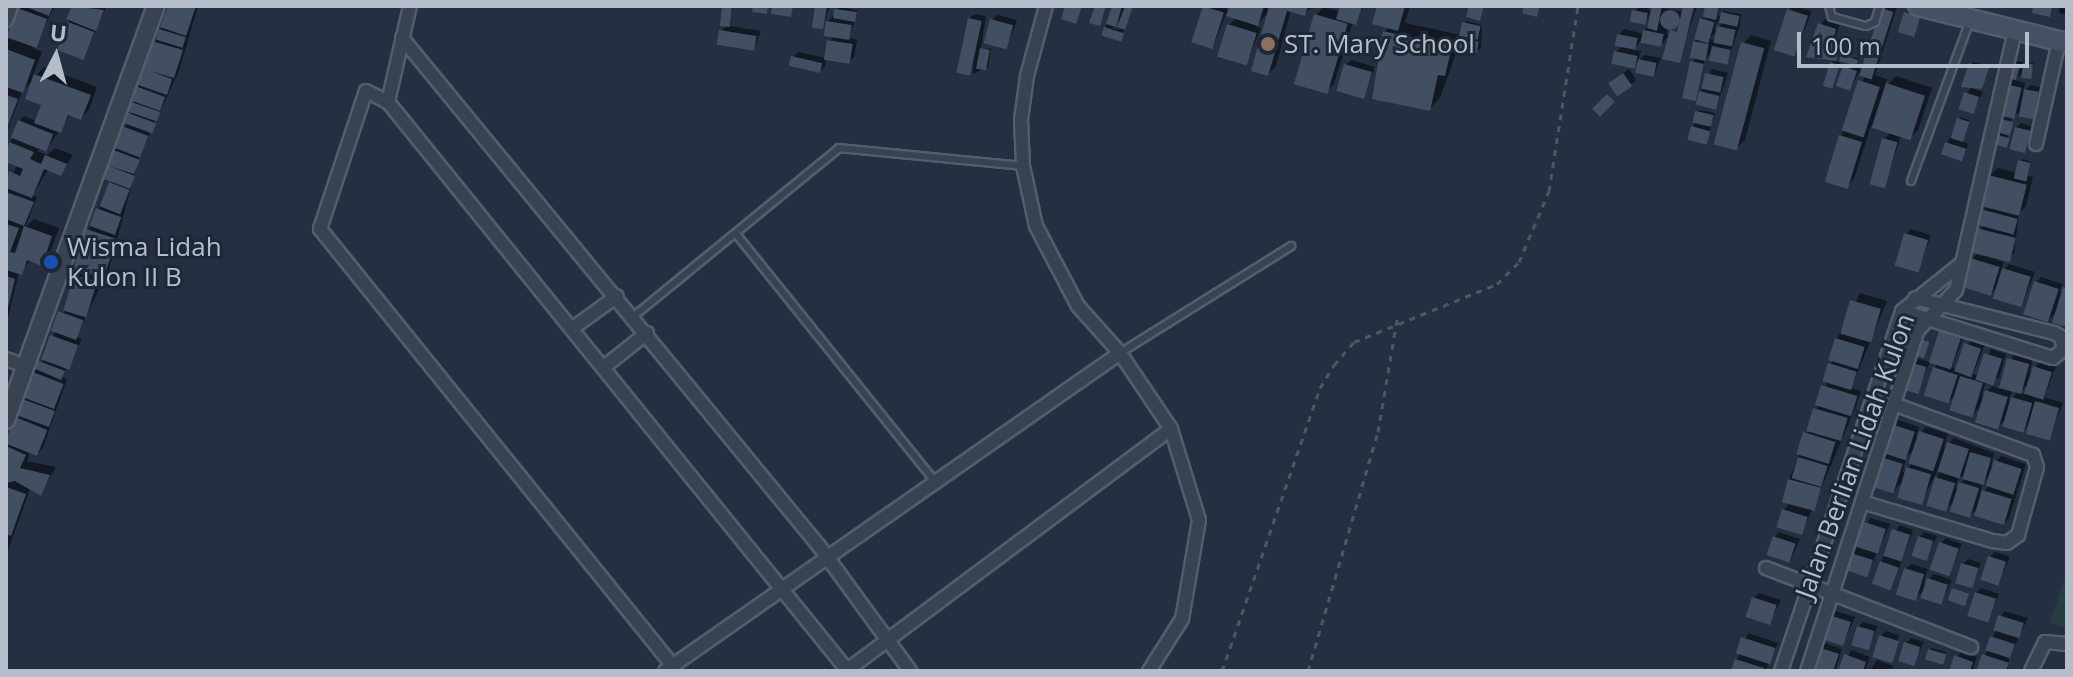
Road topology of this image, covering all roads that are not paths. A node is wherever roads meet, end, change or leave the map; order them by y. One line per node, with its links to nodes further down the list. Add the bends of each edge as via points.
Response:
1 (11, 6): 9 (street)
2 (156, 6): 30 (street)
3 (410, 6): 11 (street)
4 (1046, 6): 15 (street, via 1027,76)
5 (1829, 6): 6 (lane, via 1832,17 1866,26 1875,22)
6 (1880, 6)
7 (1918, 6): 8 (main road)
8 (1970, 18): 10 (main road); 16 (lane, via 1949,88)
9 (6, 20)
10 (2015, 30): 12 (main road); 19 (street, Jalan Berlian Lidah Kulon)
11 (402, 38): 13 (street); 20 (street)
12 (2063, 42): 14 (street)
13 (388, 102): 26 (street); 45 (street, via 366,91 320,229)
14 (2036, 144)
15 (1023, 166): 17 (lane, via 839,148); 28 (street, via 1036,226 1057,273)
16 (1911, 181)
17 (736, 234): 24 (lane); 35 (lane)
18 (1291, 246): 28 (lane)
19 (1962, 263): 21 (street, Jalan Berlian Lidah Kulon); 22 (street, Jalan Berlian Lidah Kulon, via 1956,290)
20 (617, 296): 24 (street); 26 (street)
21 (1915, 298): 22 (street); 23 (street, Jalan Berlian Lidah Kulon)
22 (1944, 306): 25 (street, Jalan Berlian Lidah Kulon); 25 (street, via 2054,333 2064,349 2053,358)
23 (1902, 311): 25 (street); 39 (street, Jalan Berlian Lidah Kulon)
24 (634, 316): 27 (street)
25 (1926, 319): 32 (street, Jalan Berlian Lidah Kulon)
26 (573, 328): 31 (street)
27 (647, 333): 31 (street); 37 (street)
28 (1120, 353): 34 (street); 35 (street)
29 (6, 359): 30 (street)
30 (25, 366): 33 (street)
31 (604, 367): 40 (street)
32 (1894, 404): 36 (street, Jalan Berlian Lidah Kulon); 36 (street, via 2033,455 2037,467 2018,535 2007,543 1993,541)
33 (6, 420)
34 (1171, 429): 42 (street); 48 (street, via 1199,520 1182,619)
35 (936, 483): 37 (street)
36 (1862, 502): 41 (street, Jalan Berlian Lidah Kulon)
37 (825, 560): 40 (street); 42 (street)
38 (1766, 568): 39 (street)
39 (1809, 584): 41 (street); 49 (street, Jalan Berlian Lidah Kulon)
40 (785, 588): 45 (street); 46 (street)
41 (1833, 592): 44 (street); 50 (street, Jalan Berlian Lidah Kulon)
42 (886, 642): 46 (street); 47 (street)
43 (2067, 644): 51 (street, via 2045,642)
44 (1971, 647)
45 (669, 668)
46 (847, 671)
47 (910, 671)
48 (1149, 671)
49 (1781, 671)
50 (1807, 671)
51 (2031, 671)

